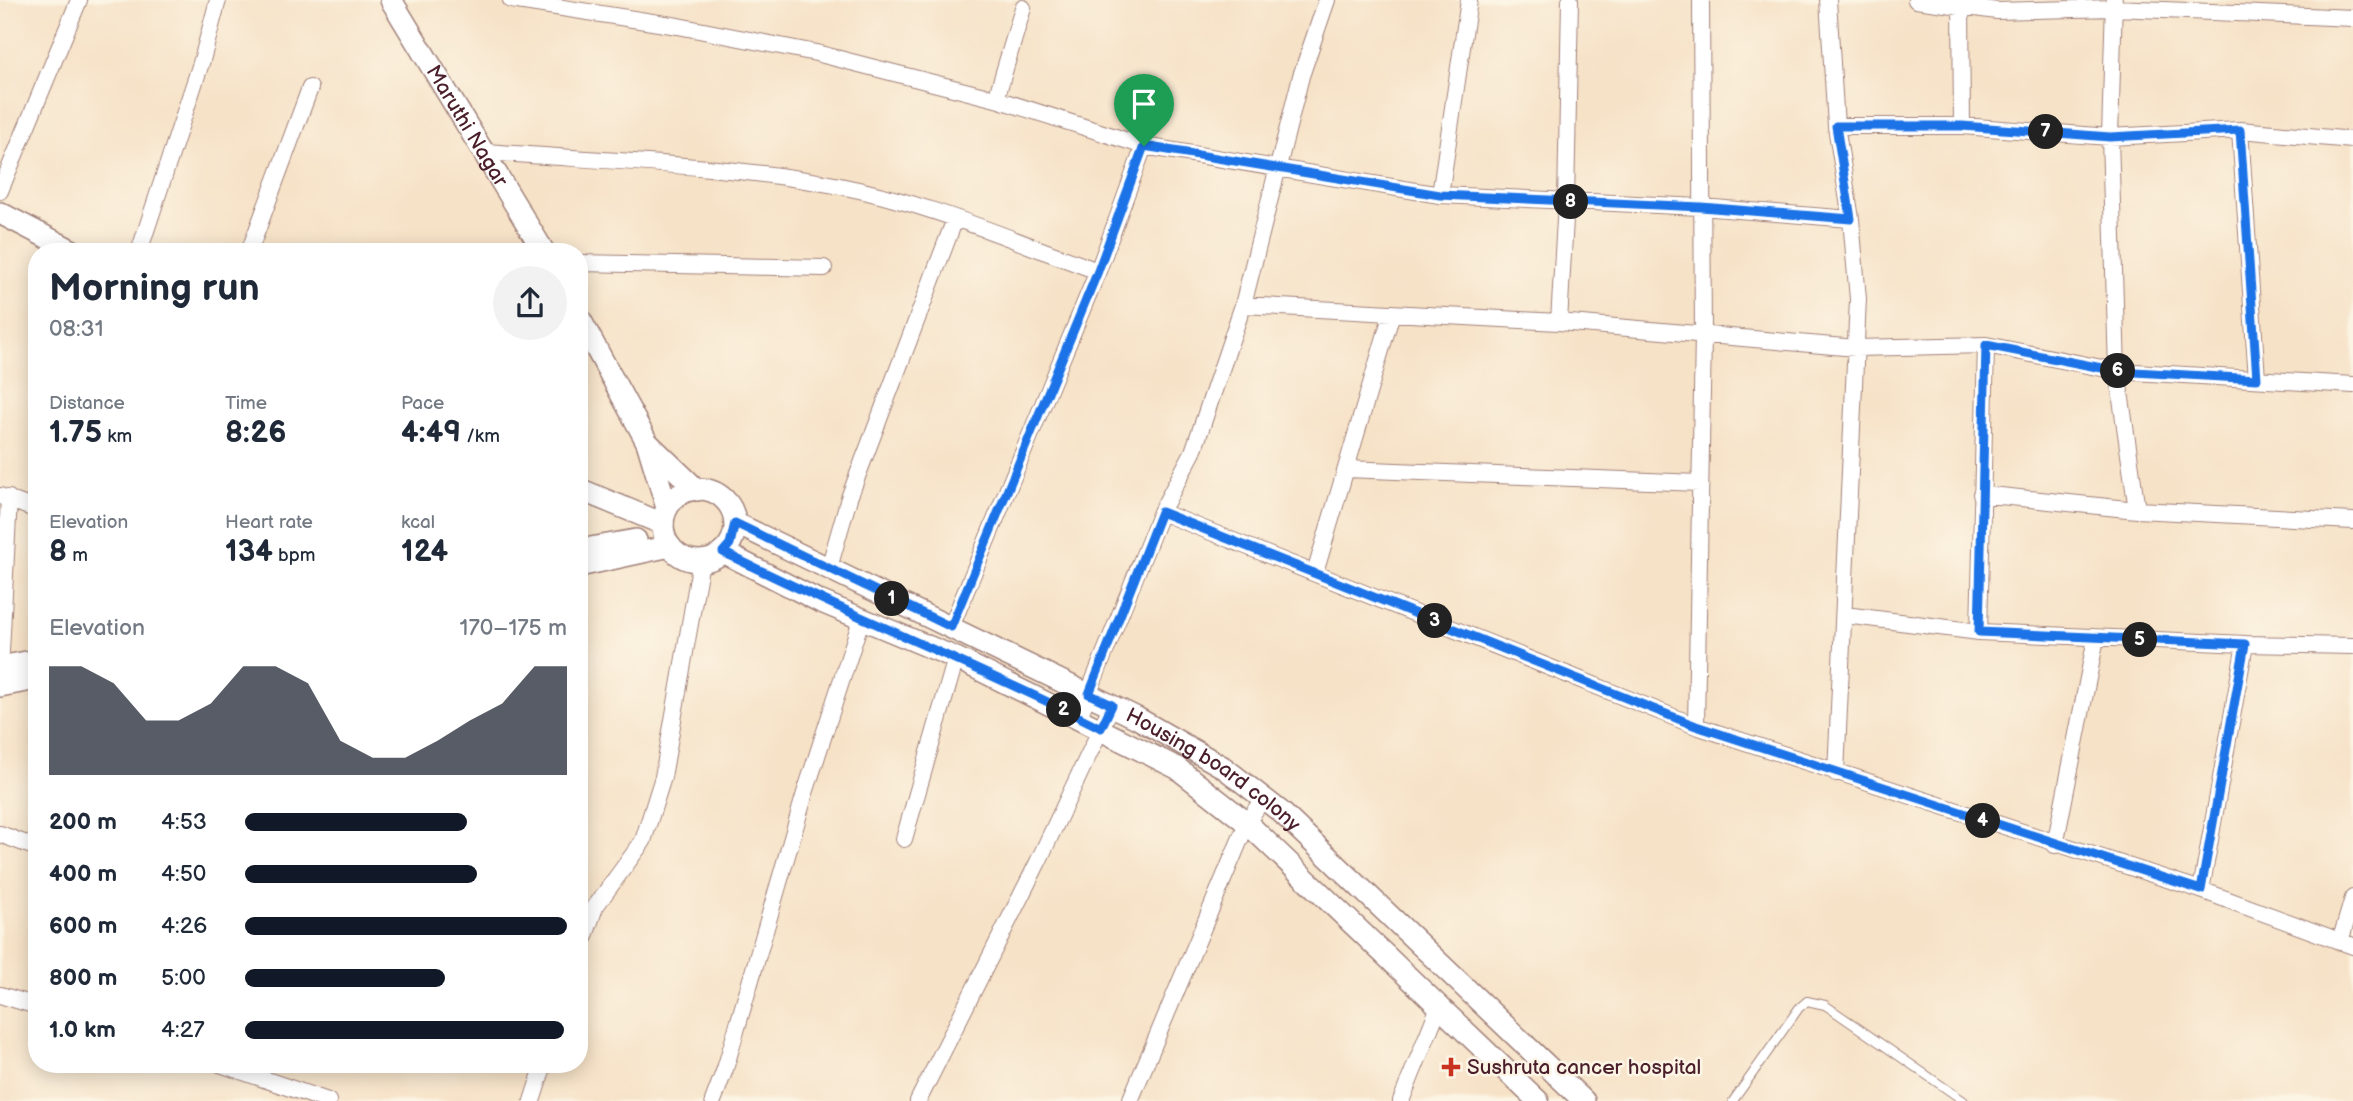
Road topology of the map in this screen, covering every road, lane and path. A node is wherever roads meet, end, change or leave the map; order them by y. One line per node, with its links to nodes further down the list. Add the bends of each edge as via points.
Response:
1 (79, 0): 25 (street)
2 (218, 0): 33 (street)
3 (391, 0): 23 (street, Maruthi Nagar)
4 (510, 0): 16 (street, via 816,52)
5 (1327, 0): 24 (street, via 1301,76)
6 (1469, 0): 26 (street)
7 (1570, 0): 27 (street)
8 (1701, 0): 28 (street)
9 (1828, 0): 17 (street)
10 (1916, 0): 11 (street)
11 (1961, 4): 12 (street, via 1997,11); 18 (street)
12 (2114, 4): 14 (street); 20 (street)
13 (1023, 8): 16 (street)
14 (2353, 18)
15 (310, 88): 34 (street)
16 (996, 99): 22 (street)
17 (1836, 126): 18 (street); 31 (street)
18 (1962, 126): 20 (street)
19 (2240, 130): 20 (street); 21 (street); 47 (street)
20 (2110, 137): 46 (street)
21 (2353, 140)
22 (1144, 146): 24 (street); 38 (street)
23 (485, 152): 30 (street, via 760,174 843,187); 35 (street, Maruthi Nagar)
24 (1279, 169): 26 (street); 39 (street)
25 (0, 191)
26 (1440, 195): 27 (street)
27 (1566, 202): 28 (street); 41 (street)
28 (1701, 207): 31 (street); 43 (street)
29 (0, 213): 32 (street)
30 (955, 219): 38 (street); 66 (street, via 849,498)
31 (1851, 219): 45 (street)
32 (58, 243)
33 (142, 243)
34 (252, 243)
35 (539, 243)
36 (588, 263): 37 (street)
37 (824, 268)
38 (1098, 271): 71 (street)
39 (1243, 306): 40 (street); 58 (street, via 1193,452)
40 (1392, 313): 41 (street); 50 (street)
41 (1559, 322): 43 (street)
42 (588, 334): 49 (street)
43 (1703, 335): 45 (street); 51 (street)
44 (1986, 345): 45 (street); 46 (street); 54 (street)
45 (1856, 348): 68 (street)
46 (2117, 371): 47 (street); 57 (street)
47 (2257, 379): 48 (street)
48 (2353, 385)
49 (647, 442): 52 (street); 61 (street)
50 (1346, 469): 51 (street); 67 (street)
51 (1699, 483): 83 (street)
52 (696, 490): 60 (street, via 718,495); 61 (street, via 675,499)
53 (588, 493): 61 (street)
54 (1981, 494): 57 (street); 72 (street)
55 (5, 497): 56 (street); 70 (street)
56 (28, 506)
57 (2137, 510): 59 (street)
58 (1161, 512): 67 (street); 80 (street)
59 (2353, 521)
60 (735, 523): 63 (street); 66 (street, Housing board colony)
61 (666, 525): 62 (street); 64 (street, via 678,555); 65 (street)
62 (588, 547)
63 (723, 552): 64 (street); 69 (street, Housing board colony)
64 (701, 561): 94 (street, via 663,778 643,841 594,907)
65 (588, 562)
66 (830, 568): 71 (street, Housing board colony)
67 (1315, 573): 83 (street)
68 (1845, 615): 72 (street); 85 (street)
69 (862, 617): 76 (street, Housing board colony); 103 (street)
70 (2, 622): 78 (street)
71 (951, 627): 80 (street, Housing board colony)
72 (1979, 632): 73 (street)
73 (2096, 638): 74 (street); 91 (street)
74 (2245, 644): 75 (street); 92 (street)
75 (2353, 646)
76 (956, 658): 82 (street, Housing board colony); 89 (street)
77 (28, 663): 78 (street)
78 (0, 672): 79 (street)
79 (28, 677)
80 (1089, 694): 81 (street, Housing board colony); 82 (street)
81 (1112, 705): 84 (street); 86 (street, Housing board colony, via 1223,767)
82 (1079, 717): 84 (street, Housing board colony)
83 (1696, 726): 85 (street)
84 (1101, 728): 87 (street, Housing board colony, via 1178,768); 104 (street)
85 (1836, 773): 91 (street)
86 (1263, 797): 87 (street); 108 (street, Housing board colony)
87 (1247, 823): 98 (street, Housing board colony); 105 (street)
88 (0, 834): 90 (street)
89 (904, 839)
90 (28, 845)
91 (2055, 845): 92 (street)
92 (2201, 890): 95 (street)
93 (2353, 898): 95 (street)
94 (588, 925)
95 (2346, 944)
96 (0, 995): 97 (street)
97 (28, 1003)
98 (1440, 1004): 106 (street); 107 (street, Housing board colony)
99 (246, 1073): 101 (street)
100 (541, 1073): 102 (street)
101 (328, 1101)
102 (532, 1101)
103 (713, 1101)
104 (918, 1101)
105 (1130, 1101)
106 (1401, 1101)
107 (1538, 1101)
108 (1583, 1101)
109 (1733, 1101): 110 (lane, via 1807,1002 1825,1005)
110 (1964, 1101)

